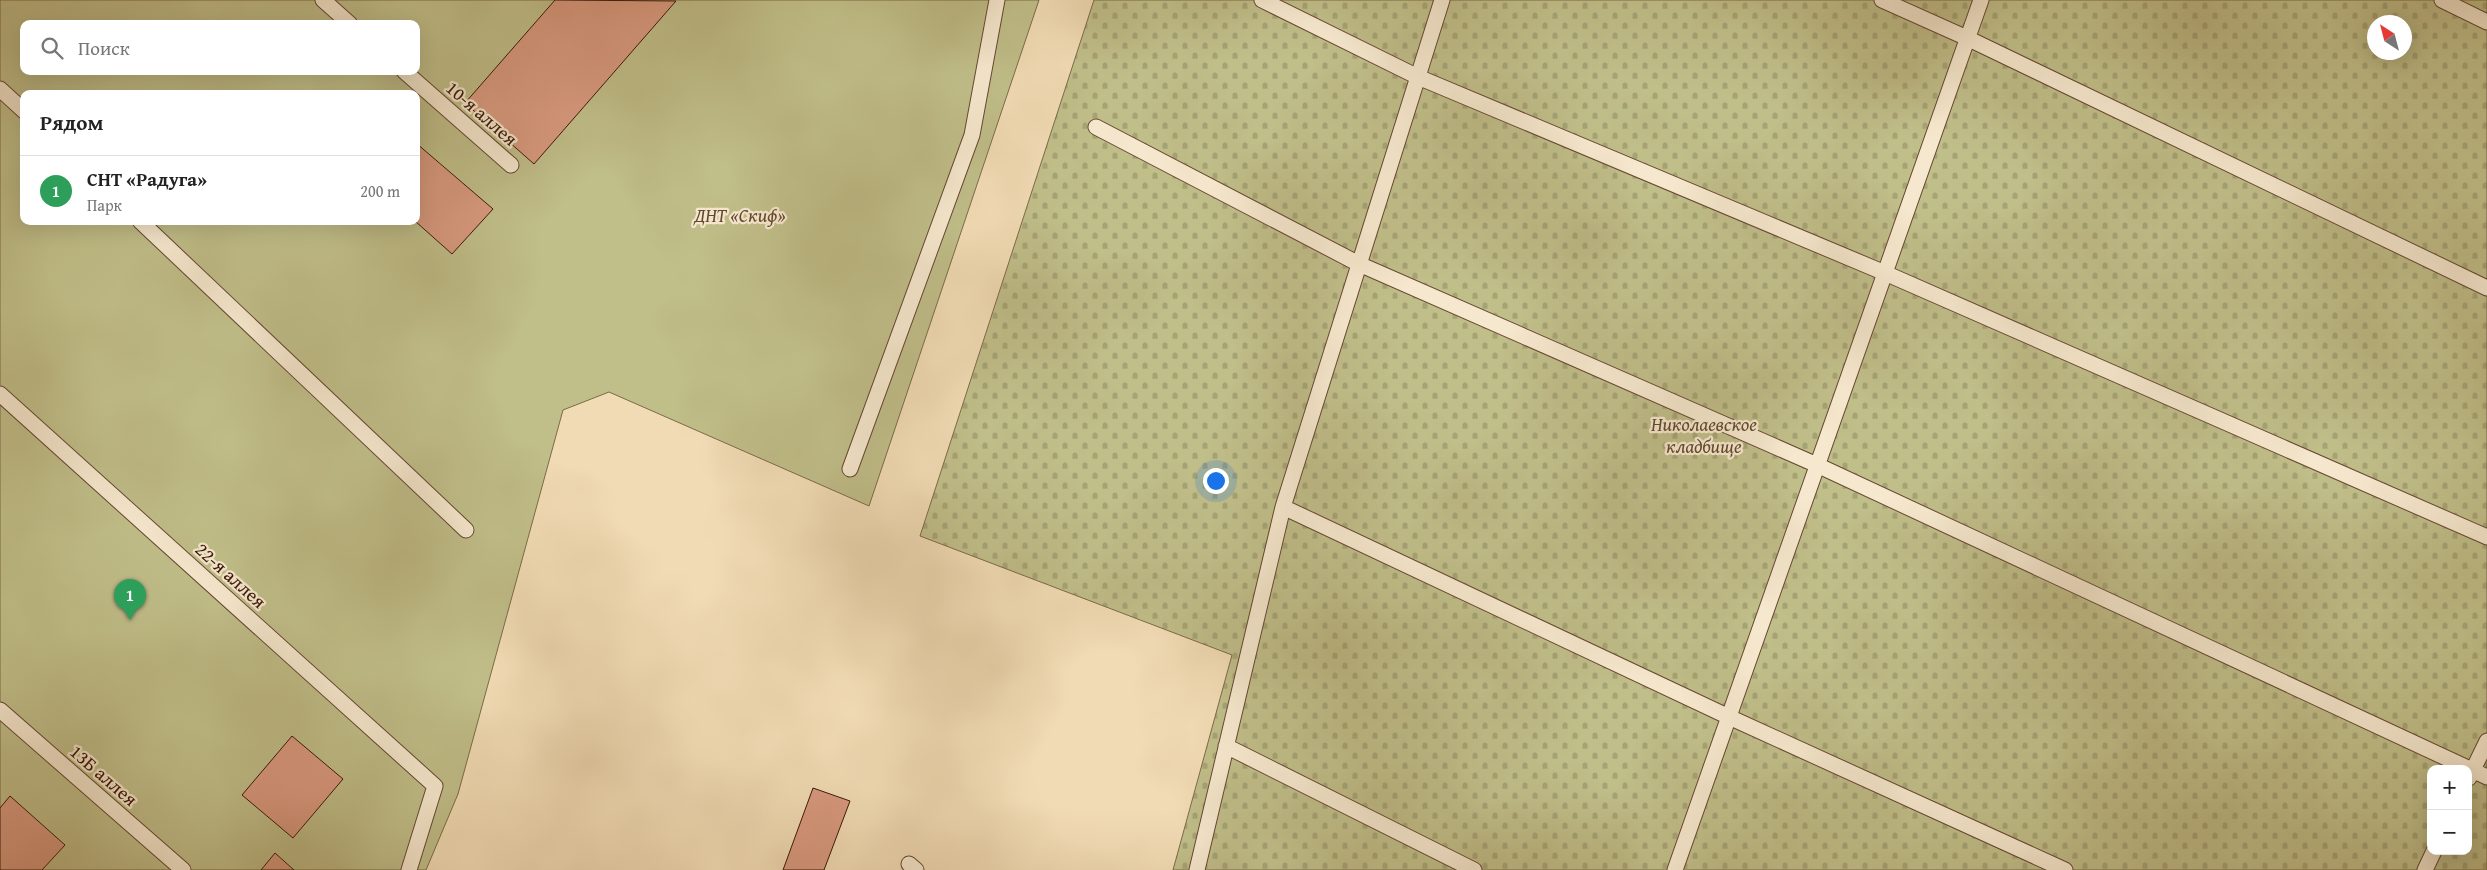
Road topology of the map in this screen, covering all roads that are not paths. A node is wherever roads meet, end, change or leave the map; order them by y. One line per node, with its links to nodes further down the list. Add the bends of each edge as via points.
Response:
1 (323, 0): 8 (lane)
2 (997, 0): 23 (lane, via 972,135)
3 (1262, 0): 12 (lane)
4 (1442, 0): 12 (lane)
5 (1882, 0): 10 (lane)
6 (1981, 0): 10 (lane)
7 (2442, 0): 9 (lane)
8 (346, 20)
9 (2487, 22)
10 (1967, 38): 19 (lane); 20 (lane)
11 (409, 75): 16 (lane, 10-я аллея)
12 (1418, 77): 18 (lane); 19 (lane)
13 (0, 89): 14 (lane)
14 (20, 107)
15 (1096, 126): 18 (lane)
16 (511, 165)
17 (144, 225): 25 (lane)
18 (1359, 264): 22 (lane); 24 (lane)
19 (1885, 273): 22 (lane); 26 (lane)
20 (2487, 288)
21 (0, 394): 37 (lane, 22-я аллея, via 435,786)
22 (1817, 465): 28 (lane); 31 (lane)
23 (850, 469)
24 (1283, 507): 28 (lane); 30 (lane)
25 (466, 530)
26 (2487, 537)
27 (0, 710): 36 (lane, 13Б аллея)
28 (1729, 717): 40 (lane); 41 (lane)
29 (2487, 741): 32 (lane)
30 (1226, 746): 38 (lane); 39 (lane)
31 (2449, 765)
32 (2472, 771)
33 (2472, 775): 34 (lane)
34 (2487, 777)
35 (2432, 855): 42 (lane)
36 (182, 870)
37 (409, 870)
38 (1197, 870)
39 (1474, 870)
40 (1675, 870)
41 (2065, 870)
42 (2425, 870)

